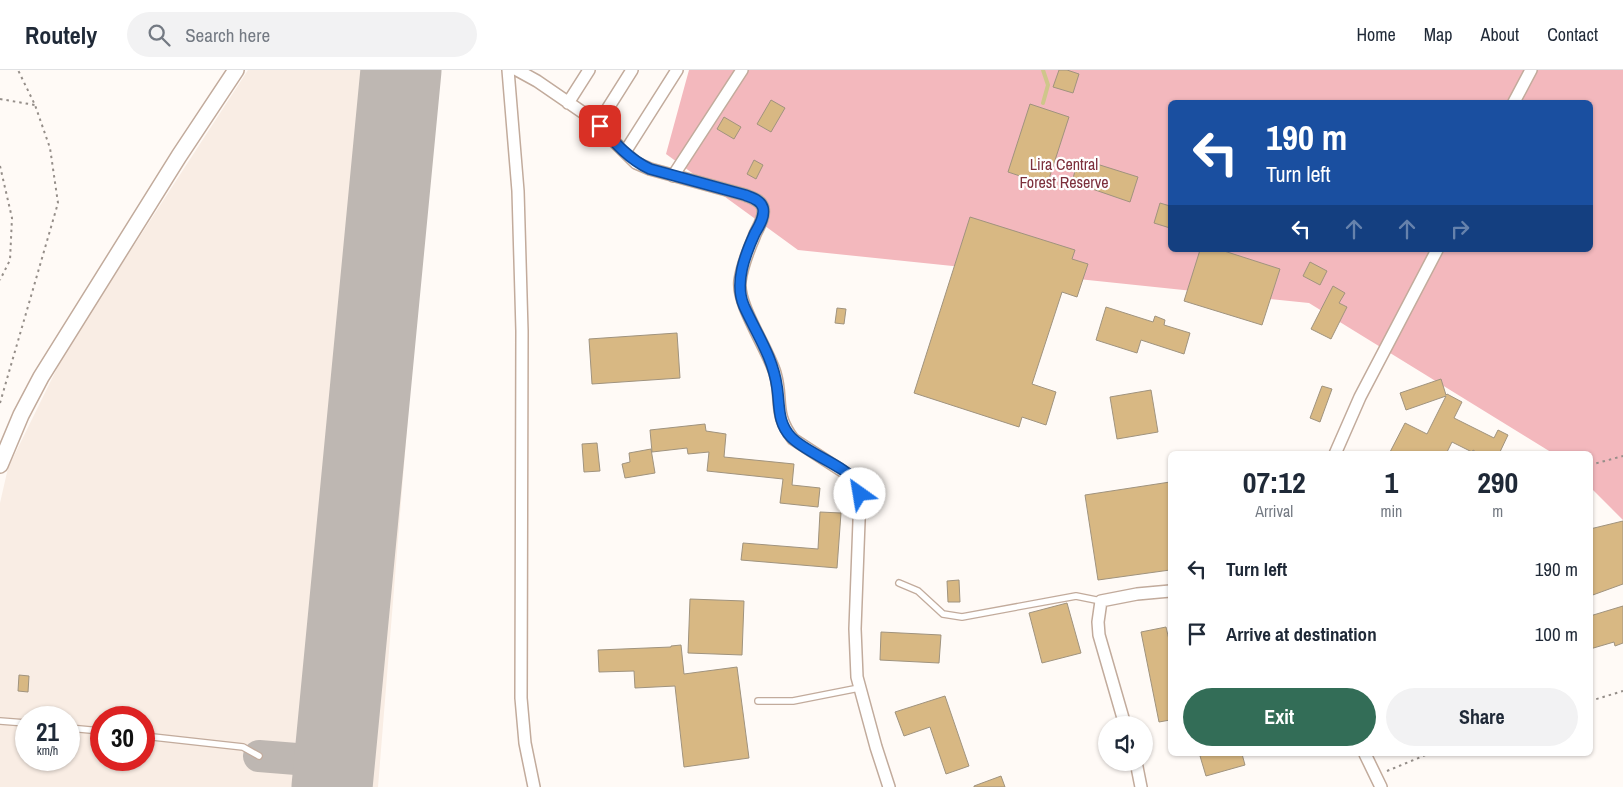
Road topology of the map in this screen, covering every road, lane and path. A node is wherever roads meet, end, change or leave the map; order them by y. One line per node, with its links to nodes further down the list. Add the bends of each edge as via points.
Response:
1 (18, 70): 15 (path)
2 (236, 70): 26 (main road, via 41,377)
3 (508, 70): 43 (street, via 518,191 522,331 521,698 525,743)
4 (517, 70): 11 (street)
5 (544, 70): 11 (street)
6 (589, 70): 14 (street)
7 (632, 70): 16 (street)
8 (677, 70): 17 (street)
9 (742, 70): 19 (street)
10 (1531, 70): 13 (street)
11 (537, 81): 14 (street)
12 (0, 100): 15 (path)
13 (1515, 100)
14 (568, 103): 16 (street)
15 (35, 105): 22 (path, via 50,148 58,203)
16 (598, 124): 17 (street)
17 (624, 152): 19 (street, via 636,163)
18 (0, 166): 21 (path, via 12,218 10,260)
19 (673, 176): 30 (street, via 745,195 757,200 763,209 762,220 746,256 739,294 775,374 781,420 788,433 792,439 858,483 855,653)
20 (1436, 252): 23 (street, via 1360,398)
21 (0, 280)
22 (0, 403)
23 (1336, 451)
24 (1623, 456): 25 (path)
25 (1593, 464)
26 (0, 466)
27 (899, 583): 29 (lane, via 918,591 943,614 962,617 1076,596)
28 (1168, 591): 29 (street)
29 (1100, 601): 34 (street, via 1099,635)
30 (859, 688): 33 (lane, via 793,701); 44 (street)
31 (1623, 691): 32 (path)
32 (1593, 700)
33 (758, 701)
34 (1123, 716)
35 (0, 721): 36 (lane)
36 (15, 722)
37 (155, 737): 38 (lane, via 243,747)
38 (259, 756)
39 (1366, 756): 42 (street)
40 (1423, 756): 42 (path)
41 (1138, 771): 45 (street)
42 (1376, 776): 46 (street)
43 (534, 787)
44 (889, 787)
45 (1141, 787)
46 (1381, 787)

